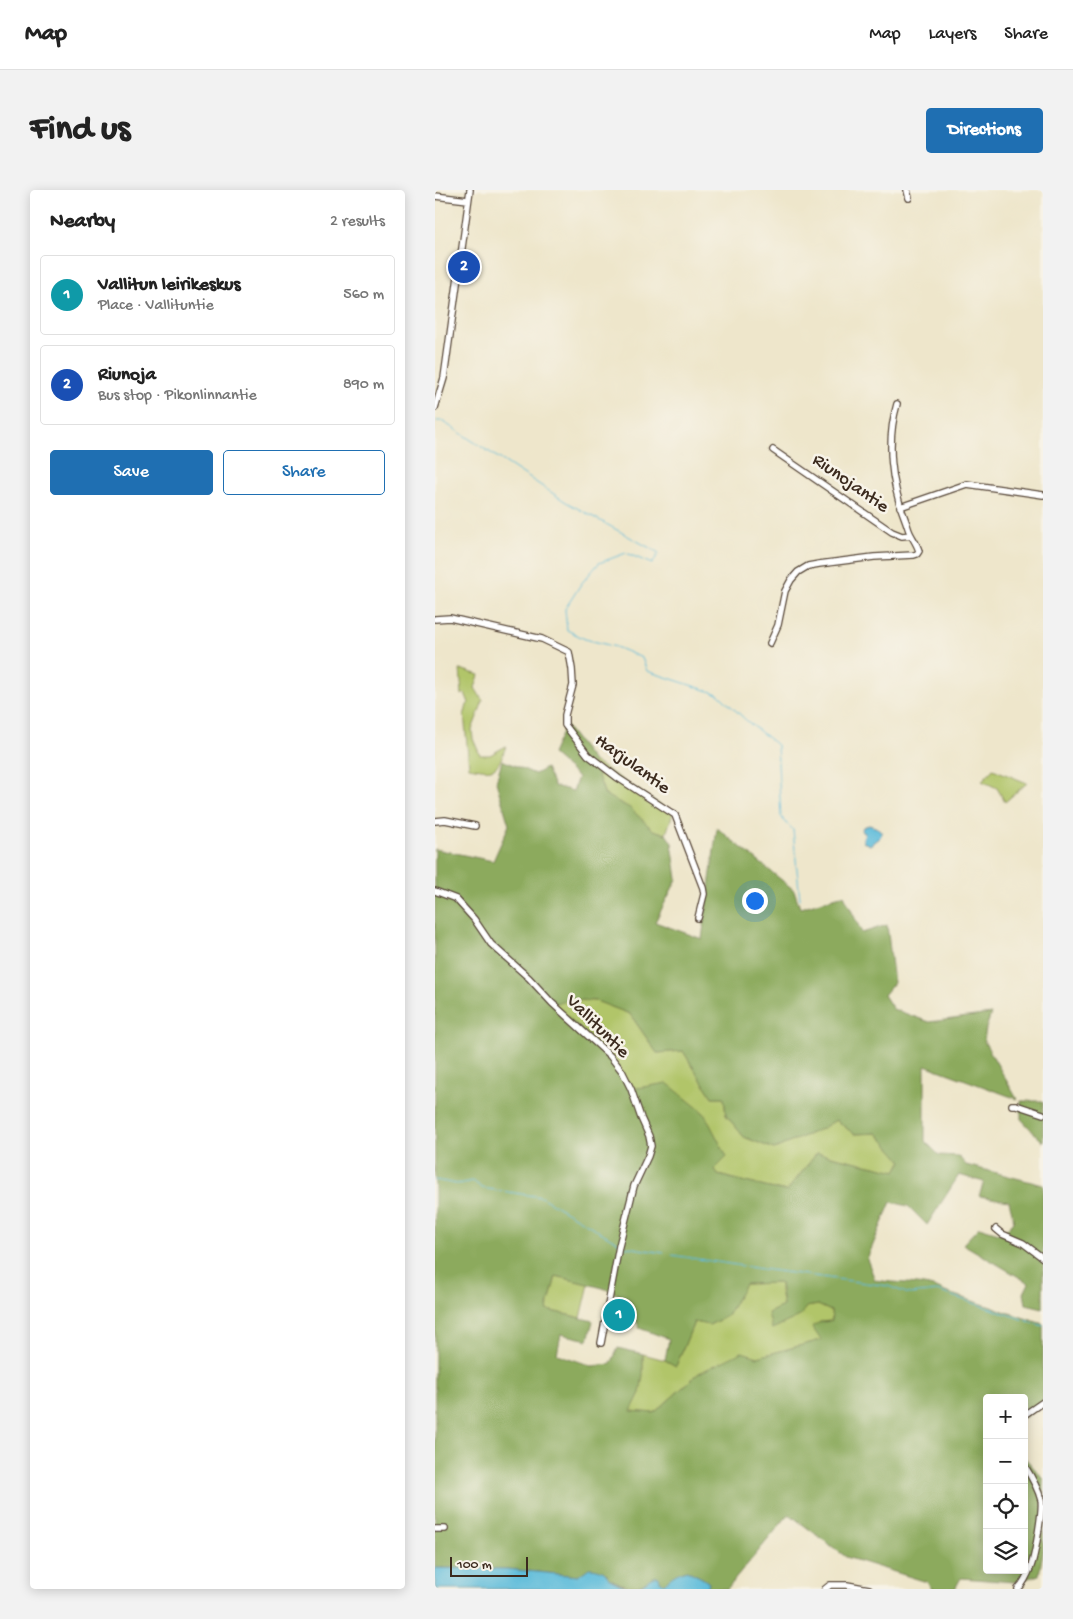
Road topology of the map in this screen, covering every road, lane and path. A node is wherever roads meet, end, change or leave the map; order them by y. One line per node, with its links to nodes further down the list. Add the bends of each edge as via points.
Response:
1 (470, 190): 5 (street)
2 (907, 190): 4 (street)
3 (435, 196): 5 (street)
4 (909, 198)
5 (468, 200): 7 (street, via 443,378)
6 (897, 404): 10 (street, via 892,420 892,471)
7 (435, 408)
8 (773, 450): 11 (street, Riunojantie, via 892,532)
9 (1043, 495): 10 (street, via 967,484)
10 (900, 507): 11 (street)
11 (911, 535): 13 (street, via 919,548 917,554 819,564 798,572 785,590 778,625)
12 (435, 619): 17 (street, Harjulantie, via 451,618 542,639 569,652 573,685 565,725 588,755 675,815 703,888)
13 (770, 643)
14 (435, 822): 15 (street, via 445,820)
15 (475, 826)
16 (435, 892): 22 (street, Vallituntie, via 456,899 491,944 610,1056 627,1080 649,1136 651,1146 634,1186)
17 (698, 918)
18 (1012, 1105): 19 (street)
19 (1043, 1114)
20 (996, 1229): 21 (street)
21 (1043, 1258)
22 (601, 1343)
23 (1043, 1402): 24 (street)
24 (1028, 1412)
25 (1028, 1472): 30 (street, via 1038,1491 1042,1509 1032,1564)
26 (435, 1528): 27 (street)
27 (445, 1529)
28 (825, 1589): 29 (street, via 830,1585 847,1585)
29 (869, 1589)
30 (1018, 1589)

